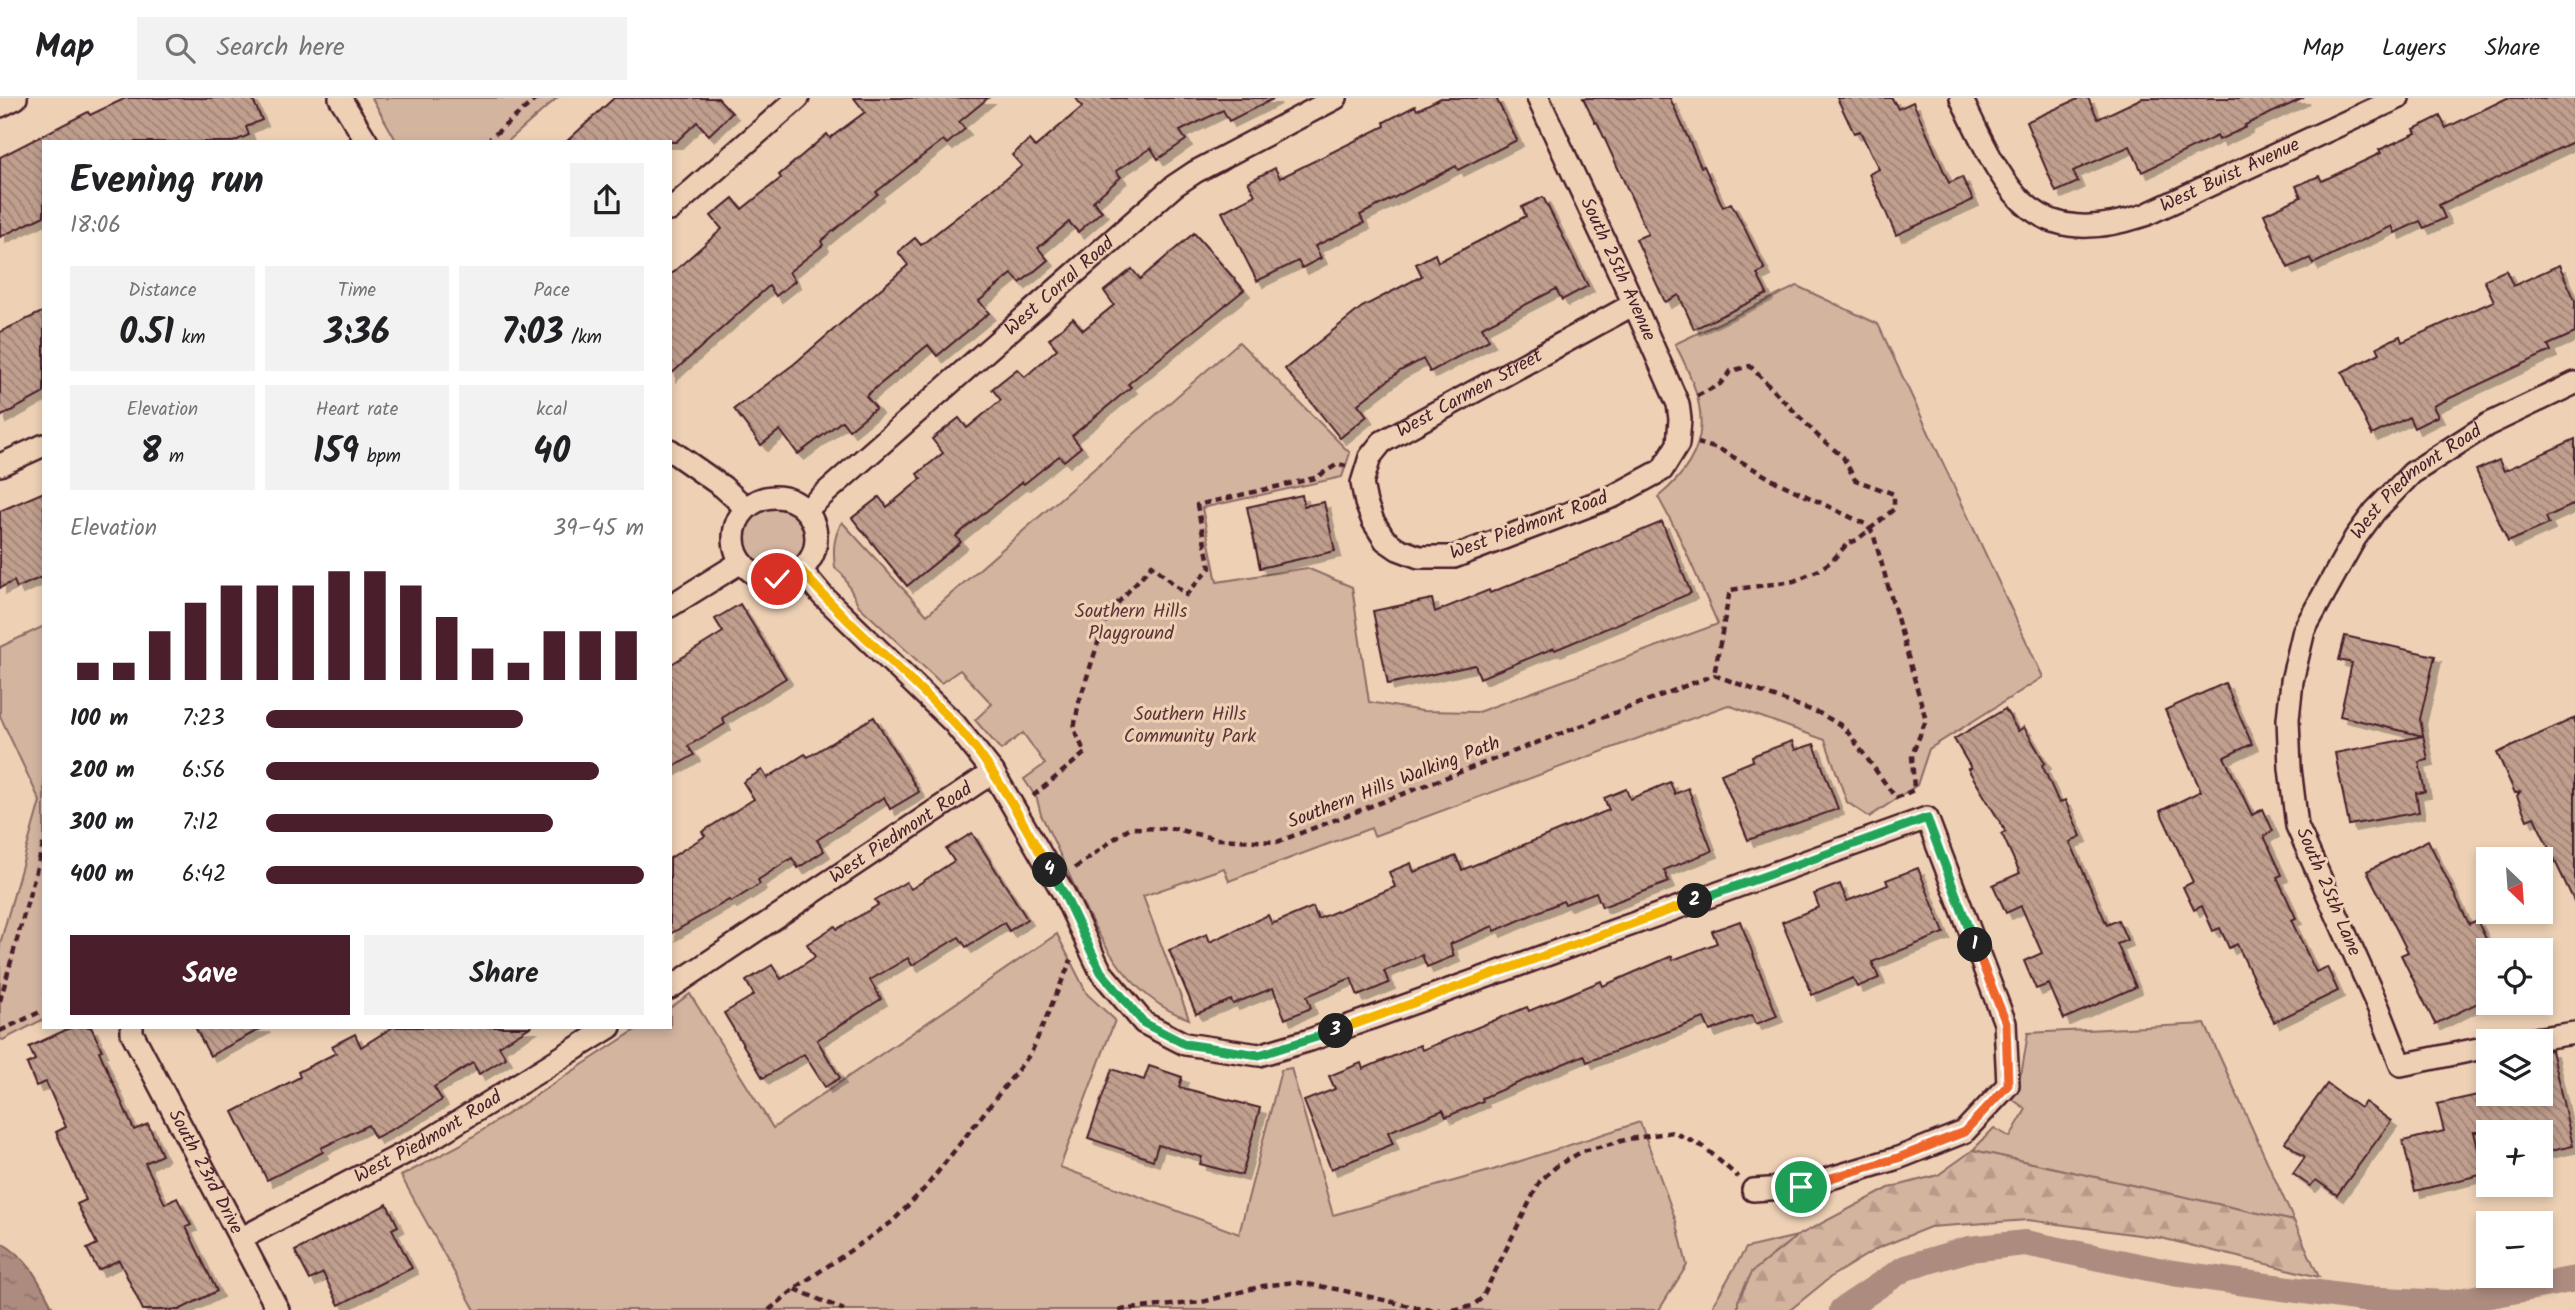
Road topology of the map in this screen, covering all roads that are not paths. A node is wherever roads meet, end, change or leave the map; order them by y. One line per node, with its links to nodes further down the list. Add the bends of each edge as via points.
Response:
1 (16, 98): 8 (street)
2 (340, 98): 9 (street)
3 (797, 98): 10 (street)
4 (1336, 98): 18 (street, West Corral Road, via 1174,186)
5 (1538, 98): 11 (street, South 25th Avenue)
6 (1961, 98): 7 (street, West Buist Avenue, via 1991,160 2016,197 2055,223 2081,228 2145,215)
7 (2398, 98)
8 (0, 106)
9 (366, 140)
10 (672, 208)
11 (1634, 304): 13 (street, South 25th Avenue, via 1678,404); 19 (street, West Carmen Street, via 1382,442 1370,457 1362,483)
12 (2575, 383): 23 (street, West Piedmont Road, via 2487,425 2412,473 2355,538)
13 (1686, 443): 19 (street, West Piedmont Road, via 1648,480 1454,557 1419,557 1398,549)
14 (42, 445): 16 (street)
15 (672, 451): 17 (street)
16 (0, 465)
17 (747, 508): 18 (street, via 767,497 783,497); 20 (street, via 736,524 733,541)
18 (806, 510): 21 (street, via 817,538 813,555)
19 (1373, 522)
20 (741, 562): 21 (street, via 762,577 789,577); 22 (street)
21 (801, 570): 24 (street, via 954,723)
22 (672, 605)
23 (2304, 630): 30 (street, South 25th Lane, via 2288,719 2297,826 2401,1065)
24 (993, 772): 25 (street, West Piedmont Road); 31 (street, via 1064,894 1101,972 1144,1023 1185,1044 1259,1055 1927,818 2006,1023 2008,1085 1964,1132 1898,1158 1801,1187)
25 (672, 987)
26 (607, 1029): 32 (street, West Piedmont Road, via 426,1142)
27 (132, 1030): 32 (street, South 23rd Drive)
28 (2575, 1033): 29 (street)
29 (2553, 1036)
30 (2476, 1049)
31 (1752, 1190)
32 (240, 1239): 33 (street, South 23rd Drive)
33 (278, 1310)

